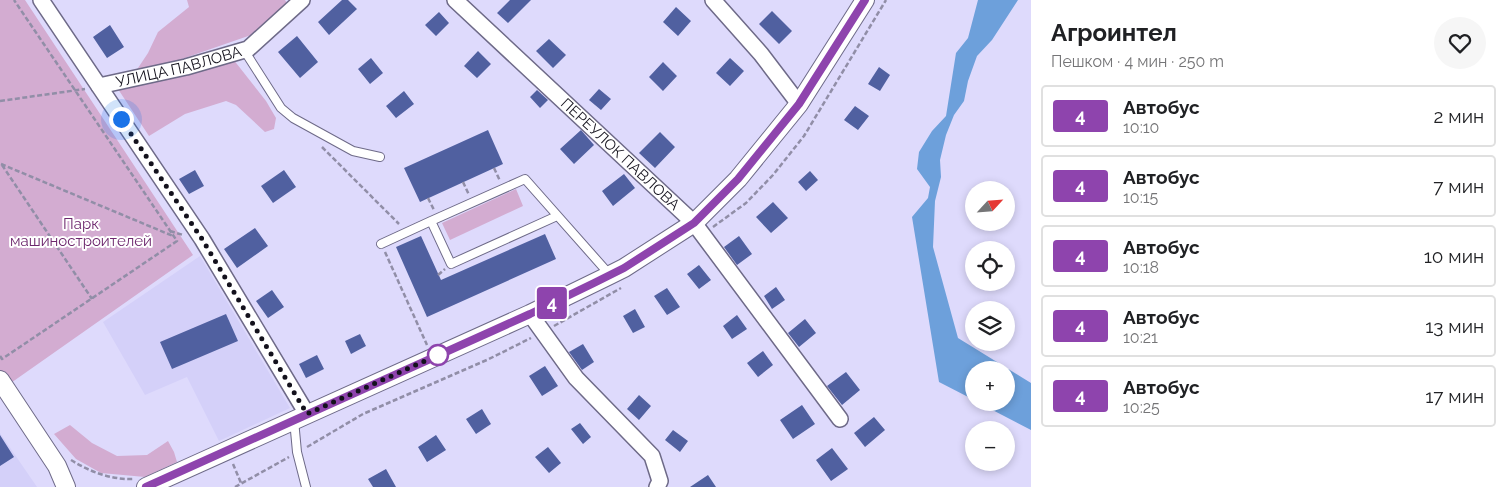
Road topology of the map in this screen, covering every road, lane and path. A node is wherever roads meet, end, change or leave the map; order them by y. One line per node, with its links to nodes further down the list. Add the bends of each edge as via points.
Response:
1 (14, 0): 9 (path)
2 (41, 0): 8 (street)
3 (302, 0): 7 (street, УЛИЦА ПАВЛОВА)
4 (455, 0): 16 (street, ПЕРЕУЛОК ПАВЛОВА)
5 (712, 0): 11 (street)
6 (865, 0): 11 (street)
7 (244, 50): 8 (street, УЛИЦА ПАВЛОВА, via 186,67); 12 (lane, via 281,108 293,118 352,151)
8 (99, 86): 9 (path); 25 (street, via 202,239)
9 (76, 92): 10 (path); 17 (path)
10 (0, 101)
11 (799, 104): 16 (street, via 738,179)
12 (380, 157)
13 (0, 164): 17 (path); 20 (path)
14 (557, 216): 15 (lane, via 525,179); 15 (lane, via 451,264); 19 (lane)
15 (432, 221): 18 (lane)
16 (694, 223): 19 (street); 26 (street, ПЕРЕУЛОК ПАВЛОВА)
17 (173, 236): 20 (path, via 176,241)
18 (381, 244): 23 (path)
19 (610, 275): 21 (street)
20 (92, 299): 22 (path, via 2,359)
21 (530, 314): 23 (street); 31 (street, via 576,378 652,456 660,481)
22 (0, 356)
23 (432, 358): 25 (street)
24 (0, 380): 29 (street, via 57,466)
25 (300, 417): 28 (street); 30 (lane, via 298,452)
26 (840, 420)
27 (70, 458): 28 (path, via 100,474)
28 (141, 483)
29 (66, 487)
30 (306, 487)
31 (657, 487)

